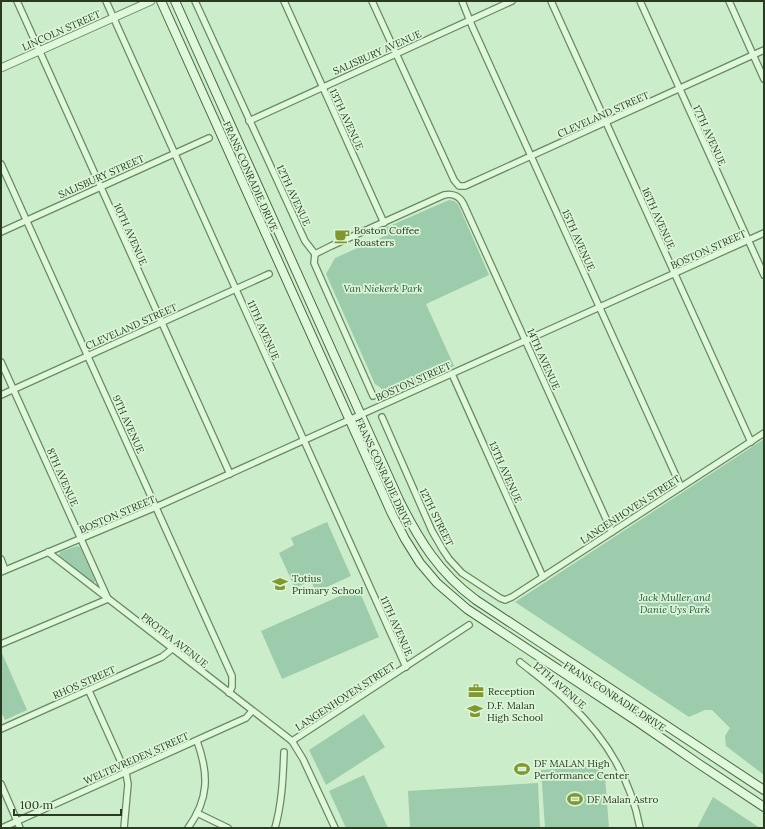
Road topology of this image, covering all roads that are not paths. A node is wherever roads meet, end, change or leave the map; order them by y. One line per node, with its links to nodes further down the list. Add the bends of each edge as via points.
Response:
1 (17, 1): 17 (street, 10TH AVENUE)
2 (106, 1): 14 (street, 11TH AVENUE)
3 (151, 1): 14 (street, LINCOLN STREET)
4 (161, 1): 52 (main road, FRANS CONRADIE DRIVE)
5 (175, 1): 50 (main road, FRANS CONRADIE DRIVE)
6 (195, 1): 24 (street, 12TH AVENUE)
7 (284, 1): 22 (street, 13TH AVENUE)
8 (372, 1): 18 (street)
9 (462, 1): 15 (street, 15TH AVENUE)
10 (512, 1): 15 (street, SALISBURY AVENUE)
11 (551, 1): 25 (street, 16TH AVENUE)
12 (640, 1): 23 (street, 17TH AVENUE)
13 (729, 1): 19 (street)
14 (113, 18): 17 (street, LINCOLN STREET); 27 (street, 11TH AVENUE)
15 (471, 20): 18 (street, SALISBURY AVENUE); 28 (street, 15TH AVENUE)
16 (764, 50): 19 (street, CLEVELAND STREET)
17 (39, 51): 20 (street, LINCOLN STREET); 30 (street, 10TH AVENUE)
18 (396, 54): 22 (street, SALISBURY AVENUE); 28 (street, CLEVELAND STREET, via 459,186 465,186)
19 (753, 55): 21 (street); 23 (street, CLEVELAND STREET)
20 (1, 68)
21 (764, 79)
22 (322, 87): 24 (street, SALISBURY AVENUE); 32 (street, 13TH AVENUE)
23 (680, 89): 25 (street, CLEVELAND STREET); 35 (street, 17TH AVENUE)
24 (249, 121): 36 (street, 12TH AVENUE, via 306,241)
25 (606, 122): 28 (street, CLEVELAND STREET); 38 (street, 16TH AVENUE)
26 (209, 138): 27 (street, SALISBURY STREET)
27 (174, 153): 30 (street, SALISBURY STREET); 40 (street, 11TH AVENUE)
28 (531, 156): 41 (street, 15TH AVENUE)
29 (1, 164): 31 (street, 9TH AVENUE)
30 (100, 187): 31 (street, SALISBURY STREET); 42 (street, 10TH AVENUE)
31 (26, 220): 33 (street, SALISBURY STREET); 44 (street, 9TH AVENUE)
32 (384, 222): 36 (street); 43 (street, 14TH AVENUE, via 444,195 456,196 463,203)
33 (1, 232)
34 (764, 233): 35 (street, BOSTON STREET)
35 (748, 240): 38 (street, BOSTON STREET); 39 (street, 17TH AVENUE)
36 (315, 254): 49 (street, 12TH AVENUE, via 314,263)
37 (269, 274): 40 (street, CLEVELAND STREET)
38 (674, 274): 41 (street, BOSTON STREET); 55 (street, 16TH AVENUE)
39 (764, 276)
40 (236, 289): 42 (street, CLEVELAND STREET); 54 (street, 11TH AVENUE)
41 (600, 307): 43 (street, BOSTON STREET); 57 (street, 15TH AVENUE)
42 (162, 322): 44 (street, CLEVELAND STREET); 56 (street, 10TH AVENUE)
43 (526, 340): 46 (street, BOSTON STREET); 59 (street, 14TH AVENUE)
44 (88, 355): 47 (street, CLEVELAND STREET); 58 (street, 9TH AVENUE)
45 (1, 362): 47 (street, 8TH AVENUE)
46 (452, 374): 50 (street, BOSTON STREET); 64 (street, 13TH AVENUE)
47 (13, 390): 48 (street, CLEVELAND STREET); 60 (street, 8TH AVENUE)
48 (1, 395)
49 (373, 396)
50 (361, 415): 52 (street, BOSTON STREET); 81 (main road, FRANS CONRADIE DRIVE, via 416,533 432,558 461,589 483,606)
51 (382, 417): 66 (street, 12TH STREET, via 432,531 449,560 462,573 500,598)
52 (350, 420): 54 (street, BOSTON STREET); 82 (main road, FRANS CONRADIE DRIVE, via 404,539 420,563 443,589 474,615)
53 (764, 433): 55 (street, LANGENHOVEN STREET)
54 (304, 440): 56 (street, BOSTON STREET); 71 (street, 11TH AVENUE)
55 (751, 442): 57 (street, LANGENHOVEN STREET)
56 (230, 474): 58 (street, BOSTON STREET)
57 (681, 487): 59 (street, LANGENHOVEN STREET)
58 (156, 507): 60 (street, BOSTON STREET); 73 (street, 9TH AVENUE, via 232,676)
59 (612, 532): 64 (street, LANGENHOVEN STREET)
60 (80, 539): 61 (street, BOSTON STREET); 65 (street, 8TH AVENUE)
61 (48, 552): 63 (street, BOSTON STREET); 65 (street, PROTEA AVENUE)
62 (1, 560): 63 (street)
63 (3, 571)
64 (543, 577): 66 (street, LANGENHOVEN STREET)
65 (108, 599): 68 (street); 69 (street, PROTEA AVENUE)
66 (506, 599)
67 (470, 625): 71 (street, LANGENHOVEN STREET)
68 (1, 644)
69 (172, 649): 72 (street, RHOS STREET, via 162,657); 73 (street, PROTEA AVENUE)
70 (520, 662): 92 (street, 12TH AVENUE, via 569,702 592,726 613,755 629,789)
71 (406, 667): 77 (street, LANGENHOVEN STREET)
72 (89, 691): 75 (street, RHOS STREET); 79 (street)
73 (229, 693): 74 (street, PROTEA AVENUE)
74 (252, 710): 76 (street, WELTEVREDEN STREET, via 241,721); 77 (street, PROTEA AVENUE)
75 (1, 729)
76 (197, 741): 79 (street, WELTEVREDEN STREET); 83 (street, via 204,763 205,780)
77 (292, 741): 91 (street, LANGENHOVEN STREET)
78 (284, 752): 90 (street, via 280,809)
79 (126, 773): 84 (street, WELTEVREDEN STREET); 87 (street, via 128,784)
80 (1, 784): 84 (street)
81 (764, 790)
82 (764, 807)
83 (197, 814): 88 (street); 89 (street)
84 (17, 822): 85 (street, WELTEVREDEN STREET); 86 (street)
85 (2, 828)
86 (20, 828)
87 (124, 828)
88 (188, 828)
89 (228, 828)
90 (275, 828)
91 (336, 828)
92 (640, 828)

